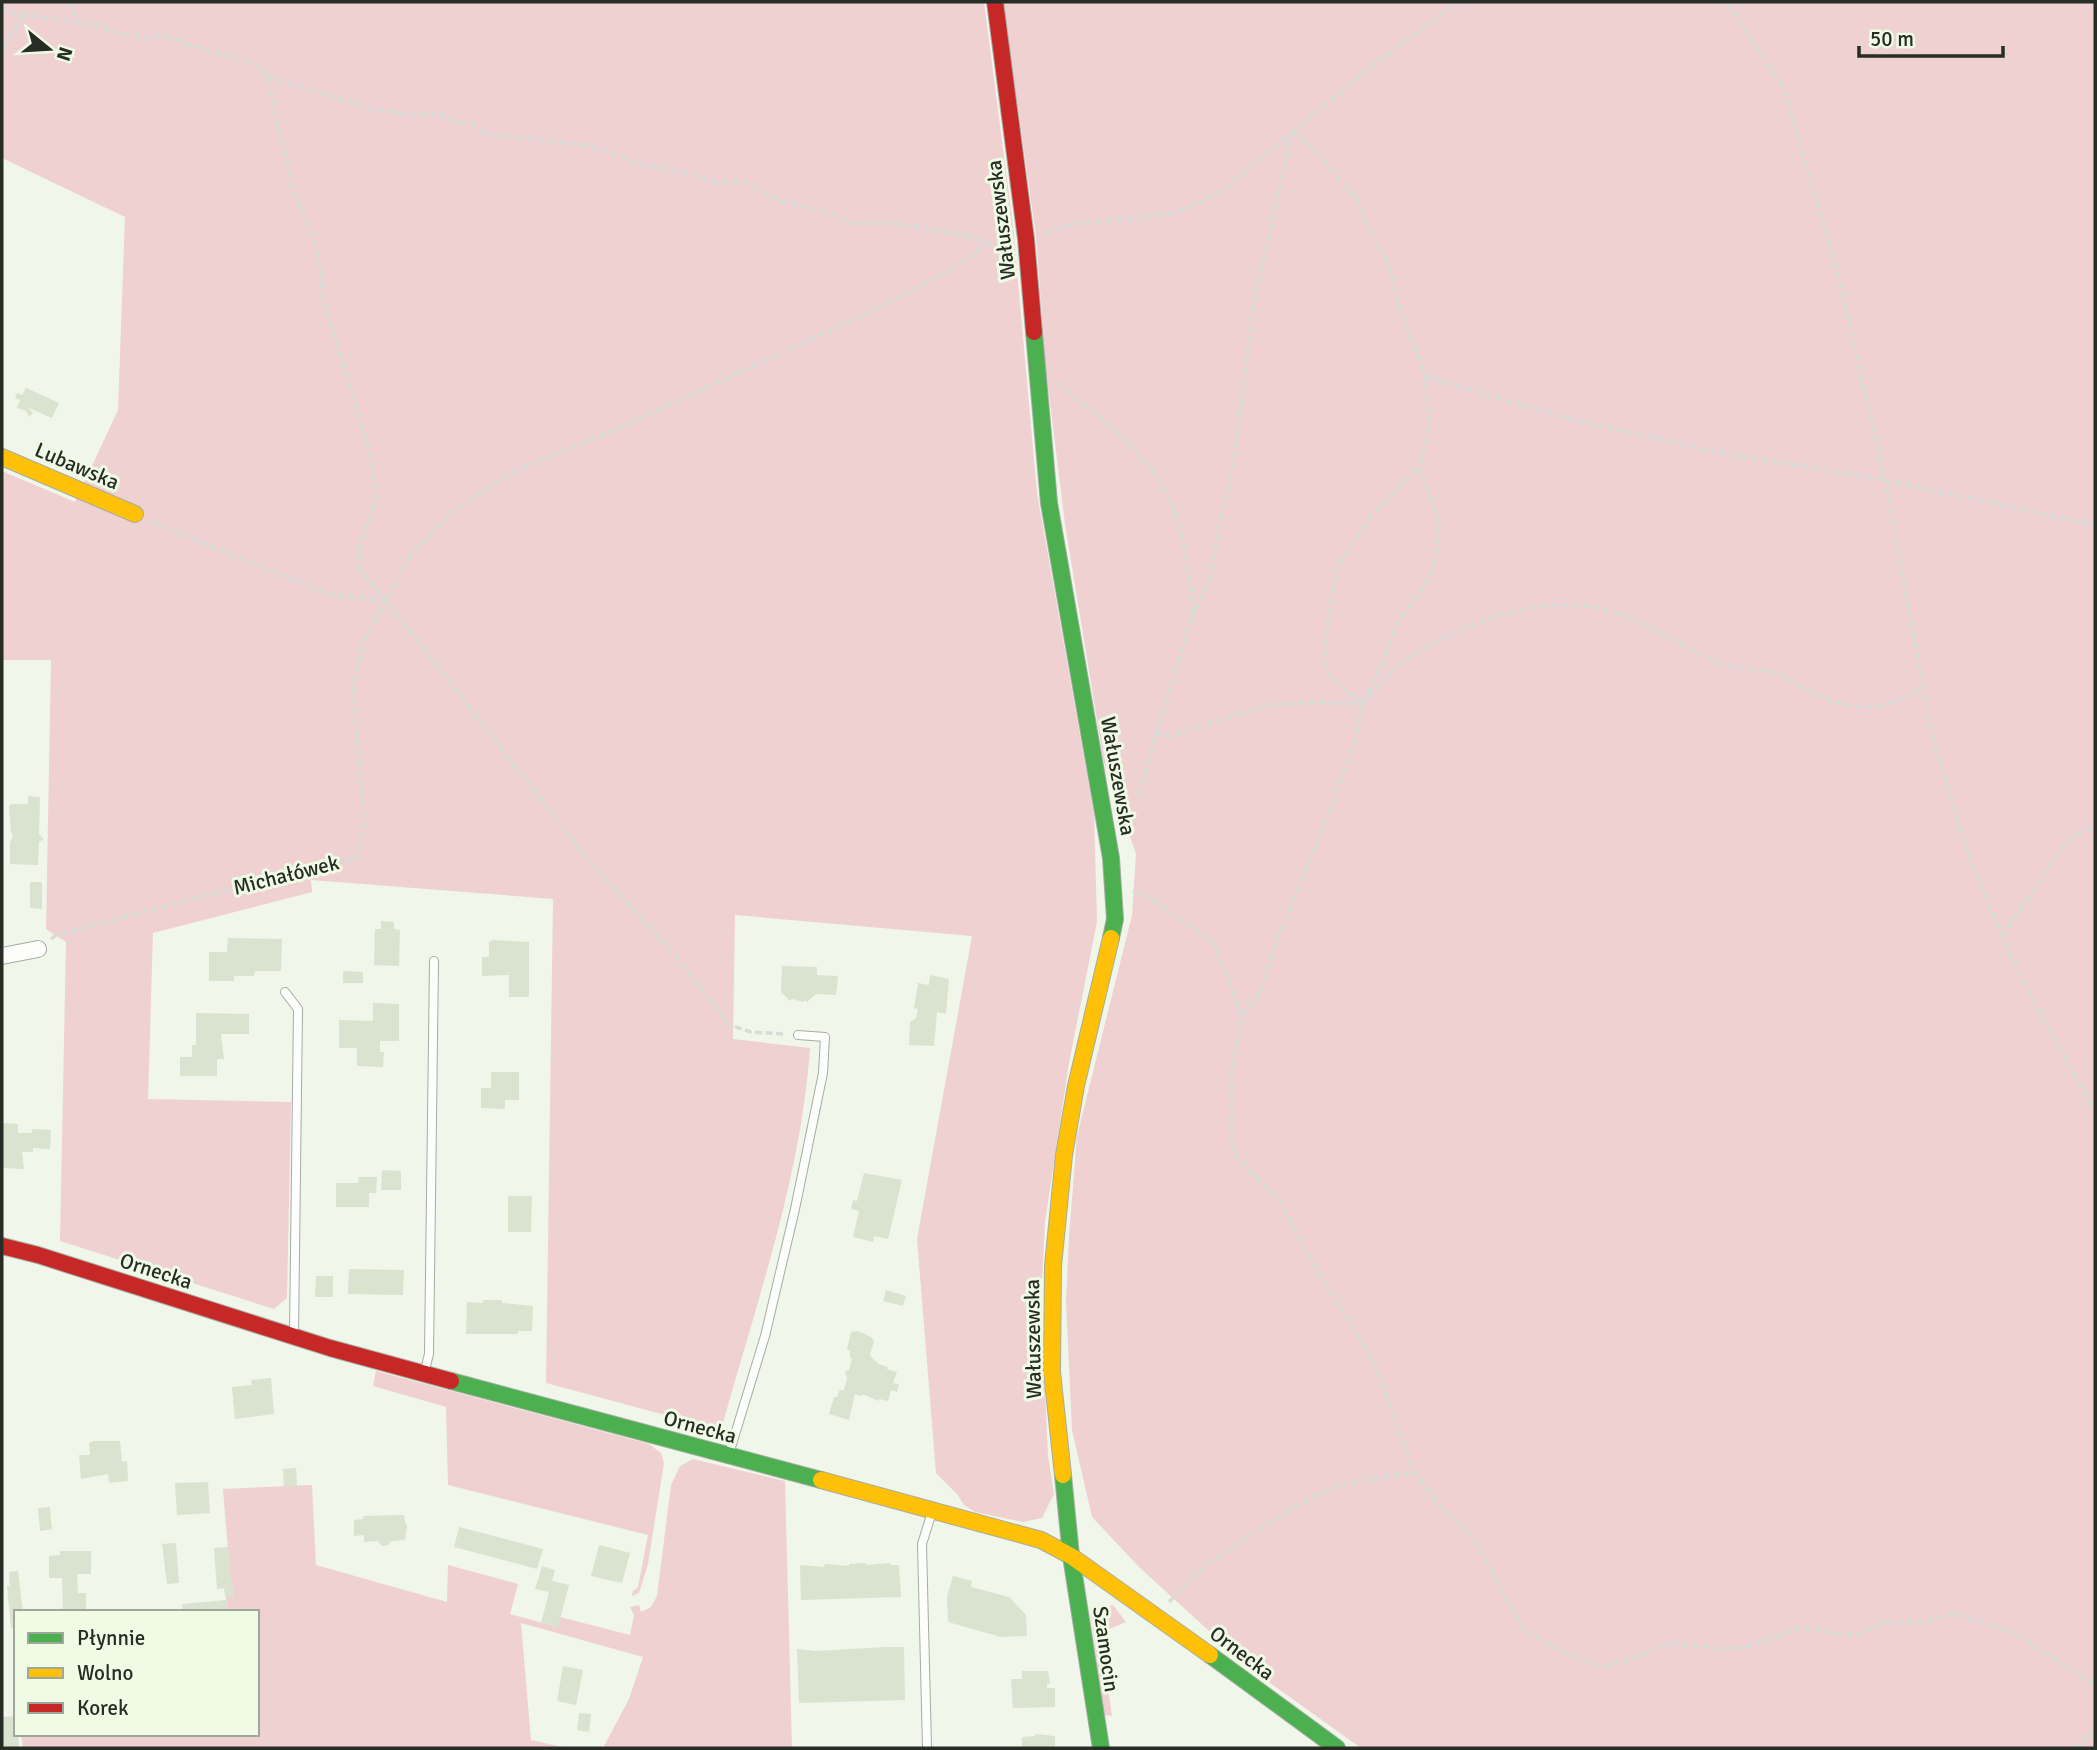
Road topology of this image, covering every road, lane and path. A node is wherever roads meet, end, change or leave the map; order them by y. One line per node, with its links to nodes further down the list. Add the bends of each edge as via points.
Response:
1 (68, 2): 7 (path)
2 (995, 2): 11 (street, Wałuszewska)
3 (1458, 2): 10 (path)
4 (1727, 2): 17 (path, via 1784,90 1837,270)
5 (2, 7): 6 (path)
6 (25, 14): 7 (path); 8 (path)
7 (80, 23): 9 (path, via 145,38 164,35 254,62)
8 (2, 48)
9 (267, 76): 12 (path, via 373,109 411,115 438,113 476,125 485,134 585,145 634,163 716,182 745,182 778,201 852,223 922,227); 20 (path, via 293,189 314,240 322,295 371,456 377,498 359,547 359,569)
10 (1293, 130): 11 (path, via 1220,192 1195,205 1168,214 1068,225); 14 (path, via 1356,196 1388,262); 21 (path, via 1254,303 1234,459 1209,579)
11 (1026, 239): 12 (path); 13 (street, Wałuszewska)
12 (988, 243): 20 (path, via 872,311 617,429 510,473 451,513 412,554)
13 (1037, 366): 21 (path, via 1098,415 1155,474 1169,498 1184,546); 42 (street, Wałuszewska, via 1049,503 1105,818 1115,900 1115,919 1066,1144 1053,1266 1052,1372)
14 (1425, 376): 16 (path, via 1430,423); 17 (path, via 1558,416 1706,450)
15 (2, 457): 18 (street, Lubawska)
16 (1419, 467): 23 (path, via 1439,521 1432,573 1397,624); 23 (path, via 1373,514 1337,567 1324,660 1330,677)
17 (1885, 480): 19 (path); 22 (path)
18 (135, 514): 20 (path, via 328,594)
19 (2095, 525)
20 (386, 600): 29 (path, Michałówek, via 363,641 353,686 364,820 356,859 57,936); 34 (path, via 588,860 673,953 730,1025 751,1032)
21 (1191, 620): 24 (path)
22 (1923, 687): 23 (path, via 1887,704 1843,706 1781,675 1718,662 1630,618 1578,605 1516,611 1447,636 1406,660); 28 (path, via 1967,850)
23 (1362, 704): 24 (path, via 1269,705 1169,736); 33 (path, via 1355,744 1331,809 1276,940 1260,993)
24 (1156, 733): 25 (path)
25 (1137, 799)
26 (2095, 827): 28 (path, via 2066,842)
27 (1121, 887): 33 (path, via 1147,897 1214,943)
28 (2002, 937): 35 (path)
29 (38, 949): 30 (street)
30 (2, 956)
31 (434, 961): 38 (lane, via 429,1354)
32 (285, 992): 37 (lane, via 298,1009)
33 (1242, 1015): 40 (path, via 1231,1074 1231,1143 1236,1157 1282,1203 1302,1245 1373,1360)
34 (798, 1035): 39 (lane, via 825,1037 822,1073 765,1336)
35 (2095, 1111)
36 (2, 1246): 37 (street, Ornecka)
37 (293, 1337): 38 (street, Ornecka)
38 (424, 1374): 39 (street, Ornecka)
39 (729, 1456): 41 (street, Ornecka)
40 (1414, 1472): 43 (path, via 1341,1484 1287,1511 1207,1564); 44 (path, via 1441,1507 1473,1536 1524,1631 1600,1666 1671,1643 1746,1647 1791,1630 1857,1634 1888,1622 1925,1622 1953,1614 2015,1633)
41 (933, 1509): 42 (street, Ornecka, via 1041,1540); 46 (lane, via 922,1544)
42 (1071, 1556): 43 (street, Ornecka); 47 (street, Szamocin)
43 (1156, 1615): 48 (street, Ornecka)
44 (2095, 1685)
45 (2095, 1731): 49 (path)
46 (927, 1748)
47 (1101, 1748)
48 (1337, 1748)
49 (2075, 1748)

